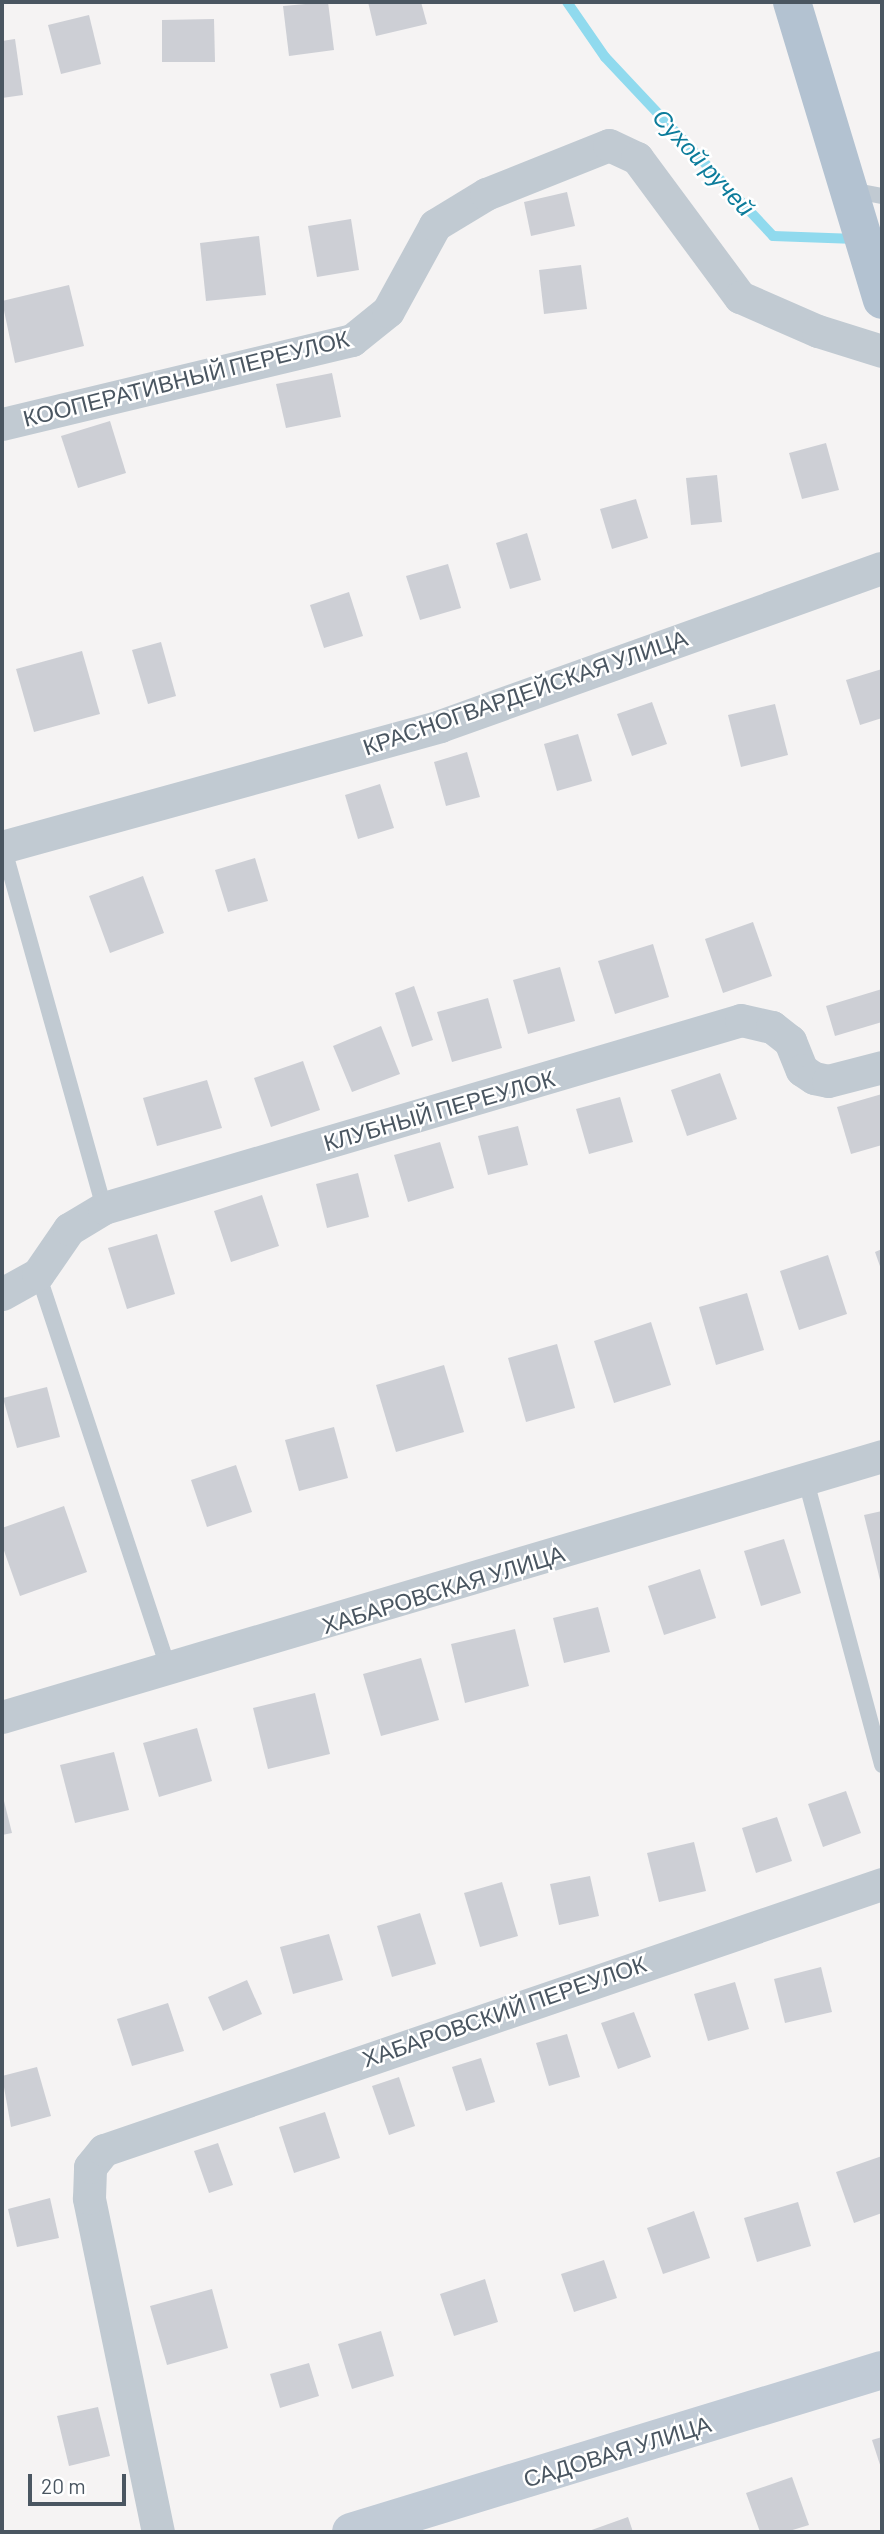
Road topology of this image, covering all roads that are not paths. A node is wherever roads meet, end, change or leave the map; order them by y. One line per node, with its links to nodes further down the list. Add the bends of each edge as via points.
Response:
1 (792, 2): 2 (main road)
2 (865, 193): 3 (main road)
3 (882, 300)
4 (882, 351): 5 (street, КООПЕРАТИВНЫЙ ПЕРЕУЛОК, via 818,331 740,297 637,158 610,145 486,194 435,225 388,311 352,340)
5 (2, 424)
6 (882, 568): 7 (street, КРАСНОГВАРДЕЙСКАЯ УЛИЦА, via 440,726)
7 (3, 847): 9 (lane)
8 (882, 1067): 9 (street, КЛУБНЫЙ ПЕРЕУЛОК, via 828,1081 814,1078 802,1070 790,1041 772,1027 741,1020)
9 (104, 1208): 10 (street, КЛУБНЫЙ ПЕРЕУЛОК, via 69,1229)
10 (38, 1274): 11 (street, КЛУБНЫЙ ПЕРЕУЛОК); 14 (lane)
11 (2, 1294)
12 (882, 1456): 13 (street, ХАБАРОВСКАЯ УЛИЦА)
13 (806, 1481): 14 (street, ХАБАРОВСКАЯ УЛИЦА); 16 (lane)
14 (169, 1670): 15 (street, ХАБАРОВСКАЯ УЛИЦА)
15 (2, 1717)
16 (882, 1765)
17 (882, 1884): 19 (street, ХАБАРОВСКИЙ ПЕРЕУЛОК, via 125,2139 104,2150 90,2167 89,2198)
18 (882, 2370): 20 (street, САДОВАЯ УЛИЦА)
19 (158, 2532)
20 (351, 2532)

